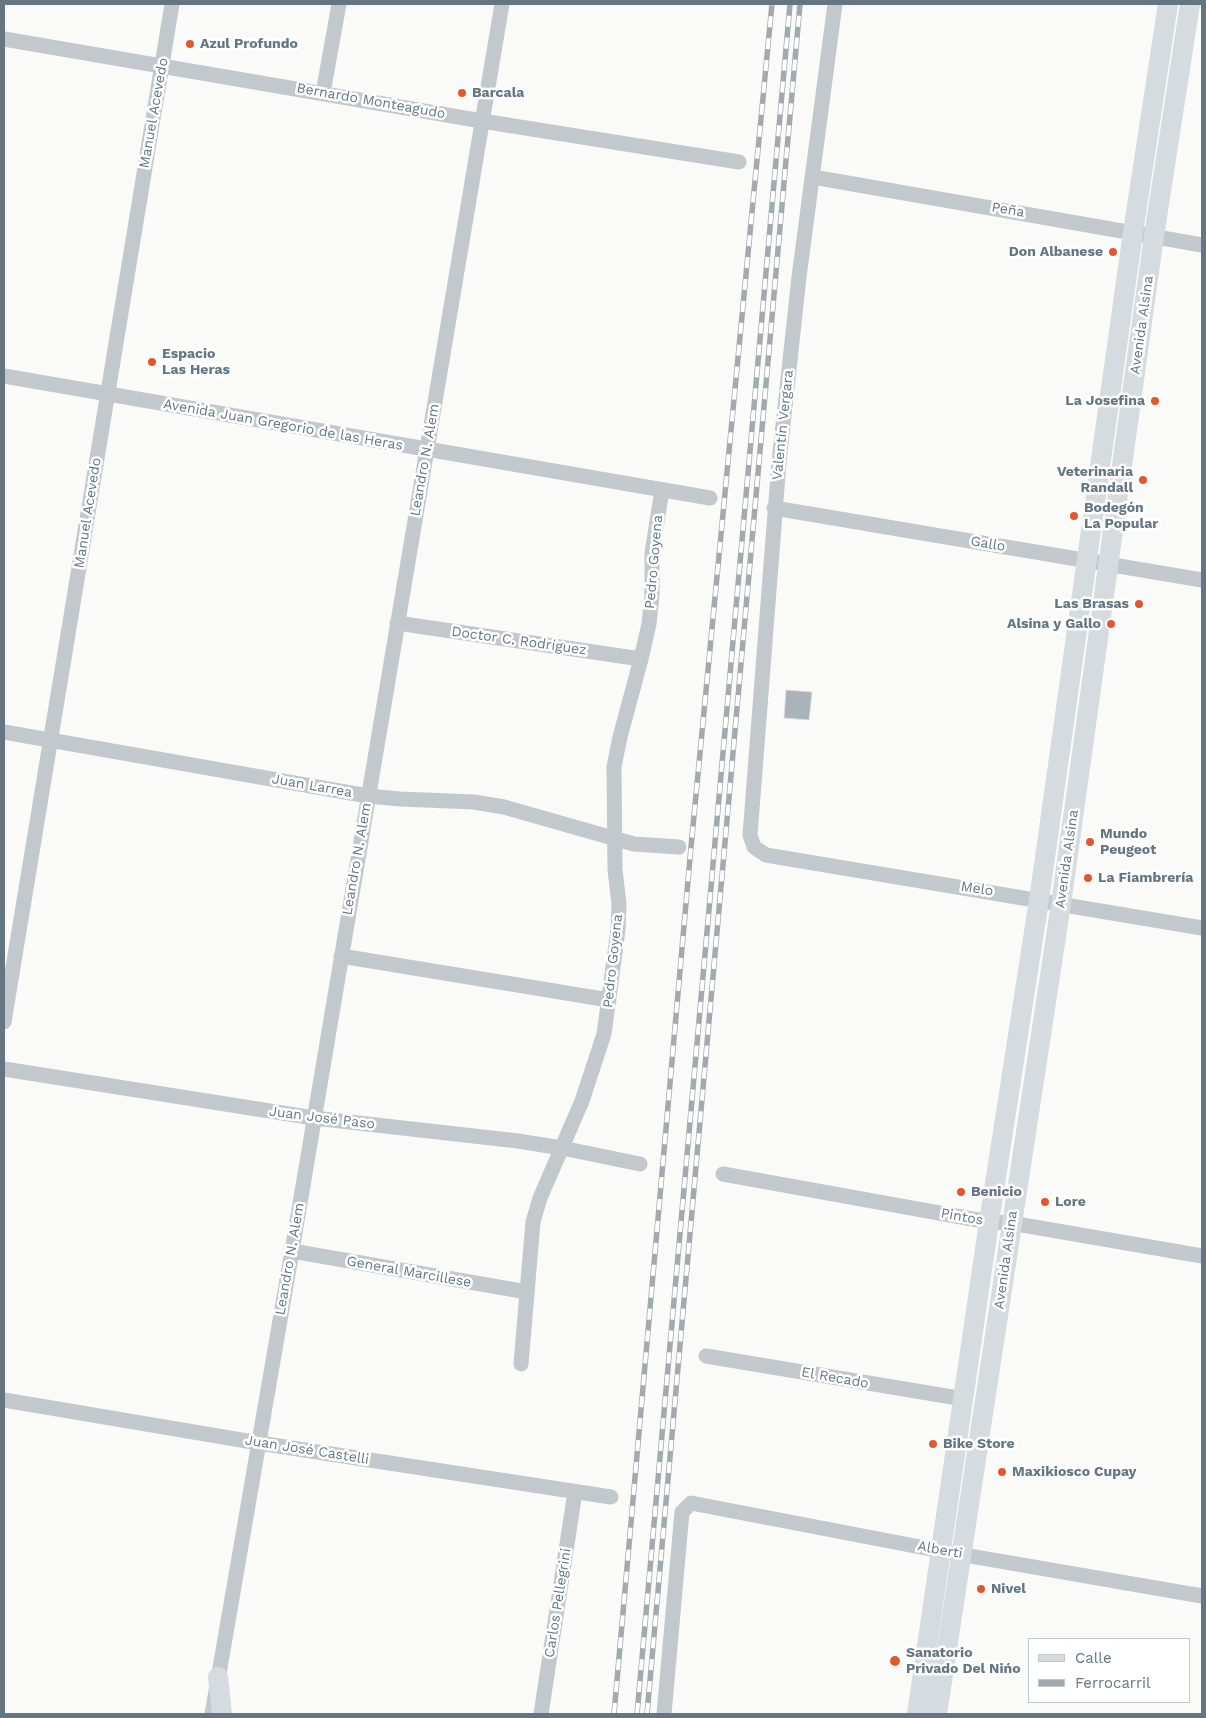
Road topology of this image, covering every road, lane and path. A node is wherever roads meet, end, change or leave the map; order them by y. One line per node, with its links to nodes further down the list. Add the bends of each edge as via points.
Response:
1 (172, 4): 8 (street, Manuel Acevedo)
2 (339, 4): 9 (street)
3 (502, 4): 10 (street, Leandro N. Alem)
4 (834, 4): 12 (street, Valentín Vergara)
5 (1168, 4): 13 (main road, Avenida Alsina)
6 (1190, 4): 14 (main road, Avenida Alsina)
7 (4, 39): 8 (street, Bernardo Monteagudo)
8 (162, 65): 9 (street, Bernardo Monteagudo); 17 (street, Manuel Acevedo)
9 (323, 93): 10 (street, Bernardo Monteagudo)
10 (482, 121): 11 (street, Bernardo Monteagudo); 18 (street, Leandro N. Alem)
11 (739, 162)
12 (813, 177): 13 (street, Peña); 21 (street, Valentín Vergara)
13 (1132, 232): 14 (street, Peña); 22 (main road, Avenida Alsina)
14 (1154, 236): 15 (street, Peña); 23 (main road, Avenida Alsina)
15 (1202, 245)
16 (4, 376): 17 (street, Avenida Juan Gregorio de las Heras)
17 (107, 394): 18 (street, Avenida Juan Gregorio de las Heras); 28 (street, Manuel Acevedo)
18 (426, 449): 19 (street, Avenida Juan Gregorio de las Heras); 25 (street, Leandro N. Alem)
19 (662, 490): 20 (street, Avenida Juan Gregorio de las Heras); 26 (street, Pedro Goyena, via 652,554 652,596)
20 (710, 498)
21 (774, 508): 22 (street, Gallo); 32 (street, Valentín Vergara, via 750,835)
22 (1087, 561): 23 (street, Gallo); 33 (main road, Avenida Alsina)
23 (1108, 564): 24 (street, Gallo); 34 (main road, Avenida Alsina)
24 (1202, 580)
25 (397, 623): 26 (street, Doctor C. Rodríguez); 29 (street, Leandro N. Alem)
26 (641, 659): 30 (street, Pedro Goyena, via 614,767)
27 (4, 732): 28 (street, Juan Larrea)
28 (51, 740): 29 (street, Juan Larrea); 38 (street, Manuel Acevedo)
29 (368, 796): 30 (street, Juan Larrea, via 474,802 504,807); 36 (street, Leandro N. Alem)
30 (615, 838): 31 (street, Juan Larrea, via 634,844); 37 (street, Pedro Goyena, via 618,930)
31 (679, 847)
32 (754, 847): 33 (street, Melo, via 766,855)
33 (1039, 900): 34 (street, Melo); 44 (main road, Avenida Alsina)
34 (1061, 904): 35 (street, Melo); 45 (main road, Avenida Alsina)
35 (1202, 928)
36 (341, 956): 37 (street); 40 (street, Leandro N. Alem)
37 (609, 1000): 41 (street, Pedro Goyena, via 604,1034 592,1073)
38 (4, 1022)
39 (4, 1069): 40 (street, Juan José Paso)
40 (314, 1118): 41 (street, Juan José Paso); 46 (street, Leandro N. Alem)
41 (562, 1148): 42 (street, Juan José Paso); 48 (street, Pedro Goyena, via 533,1222)
42 (640, 1164)
43 (723, 1174): 44 (street, Pintos)
44 (990, 1222): 45 (street, Pintos); 51 (main road, Avenida Alsina)
45 (1011, 1223): 47 (street, Pintos); 57 (main road, Avenida Alsina)
46 (292, 1251): 48 (street, General Marcillese); 53 (street, Leandro N. Alem)
47 (1202, 1256)
48 (527, 1292): 50 (street, Pedro Goyena)
49 (706, 1356): 51 (street, El Recado)
50 (521, 1364)
51 (964, 1399): 56 (main road, Avenida Alsina)
52 (4, 1400): 53 (street, Juan José Castelli)
53 (259, 1443): 54 (street, Juan José Castelli); 59 (street, Leandro N. Alem)
54 (576, 1492): 55 (street, Juan José Castelli); 62 (street, Carlos Pellegrini)
55 (611, 1497)
56 (941, 1550): 57 (street, Alberti); 63 (street, Alberti, via 691,1503 682,1512); 64 (main road, Avenida Alsina)
57 (962, 1554): 58 (street, Alberti); 65 (main road, Avenida Alsina)
58 (1202, 1596)
59 (218, 1677): 60 (street, Leandro N. Alem); 61 (main road)
60 (212, 1714)
61 (222, 1714)
62 (542, 1714)
63 (664, 1714)
64 (917, 1714)
65 (937, 1714)

